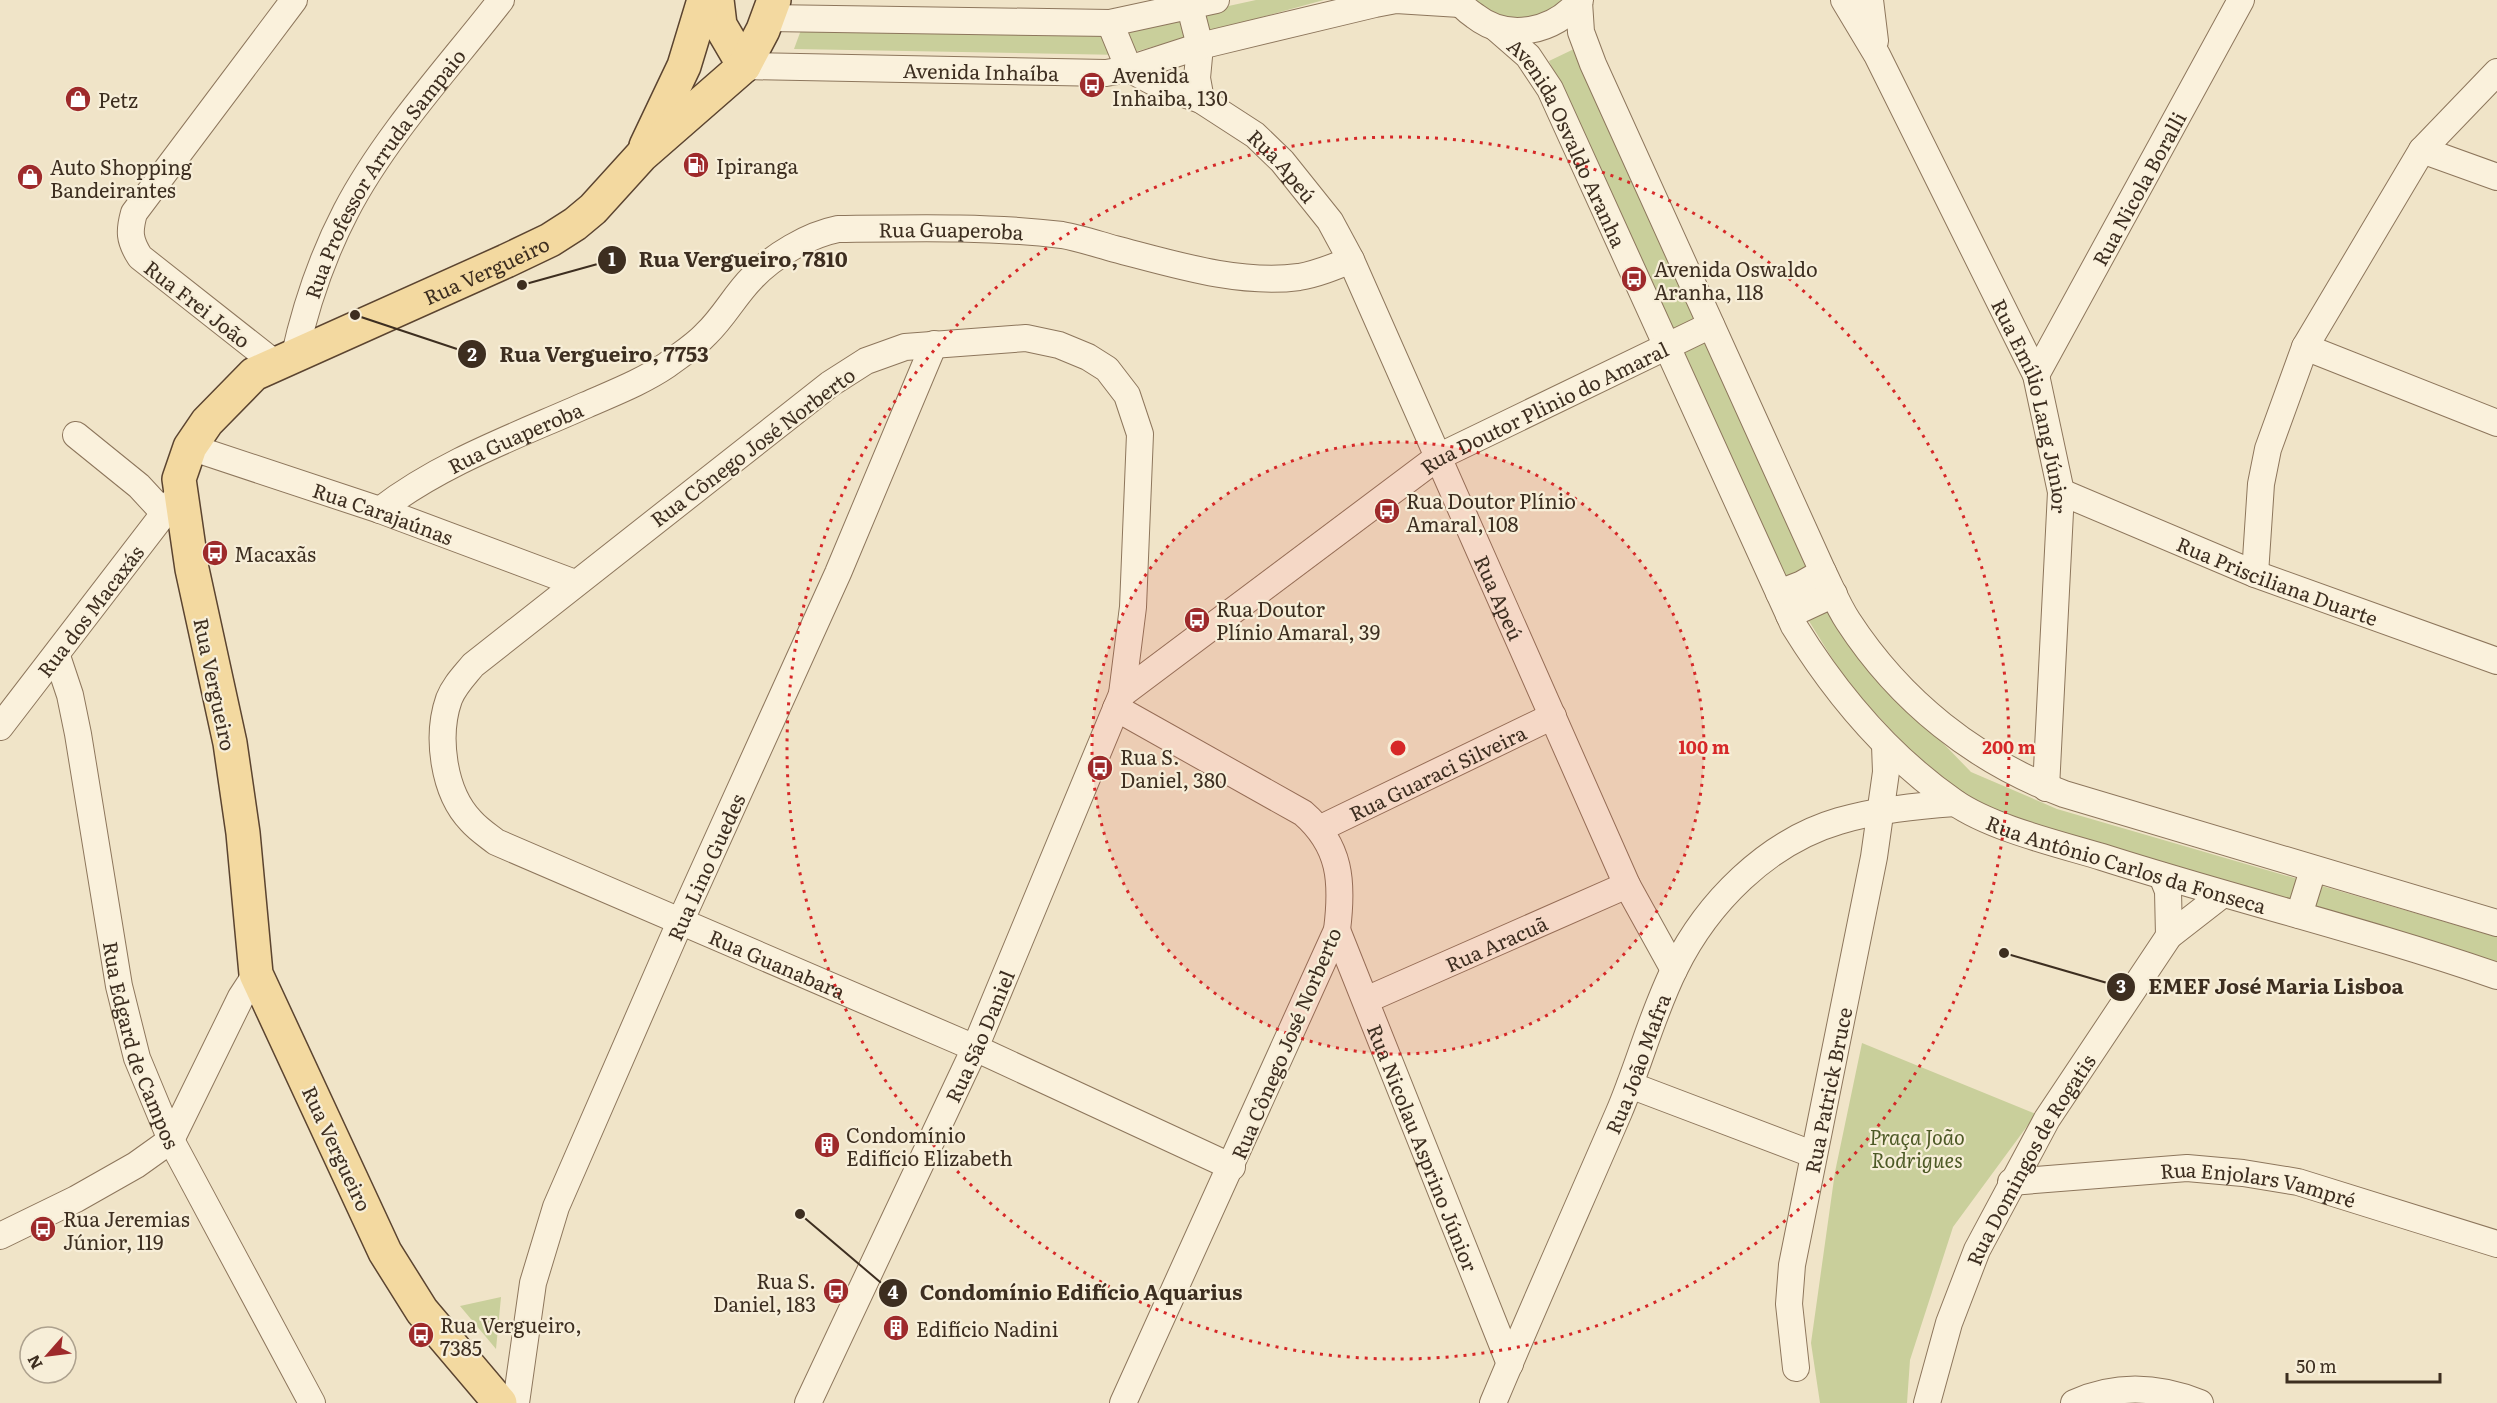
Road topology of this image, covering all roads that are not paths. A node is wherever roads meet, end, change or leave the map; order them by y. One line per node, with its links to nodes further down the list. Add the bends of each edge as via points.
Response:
1 (294, 0): 29 (street, Rua Frei João, via 134,213 129,232 140,256)
2 (501, 0): 29 (street, Rua Professor Arruda Sampaio, via 389,143 346,211)
3 (704, 0): 22 (main road, Rua Vergueiro, via 684,66)
4 (717, 0): 17 (main road, via 720,25)
5 (1216, 0): 11 (street)
6 (1844, 0): 16 (street, Rua Emílio Lang Júnior)
7 (1870, 0): 16 (street, Rua Emílio Lang Júnior)
8 (2241, 0): 30 (street, Rua Nicola Boralli)
9 (1579, 1): 14 (street, via 1548,25 1525,32); 25 (street, via 1581,32 1593,64)
10 (1459, 2): 14 (street, Avenida Osvaldo Aranha); 15 (street, Avenida Inhaíba, via 1396,0)
11 (1190, 7): 13 (street); 15 (street)
12 (771, 9): 13 (street); 17 (main road, Rua Vergueiro)
13 (1110, 23): 18 (street)
14 (1497, 29): 27 (street, Avenida Osvaldo Aranha, via 1528,56 1550,89)
15 (1200, 46): 18 (street, Avenida Inhaíba); 20 (street, via 1197,78)
16 (1877, 55): 30 (street, Rua Emílio Lang Júnior)
17 (744, 66): 18 (street, Avenida Inhaíba, via 1076,74); 22 (main road, Rua Vergueiro)
18 (1129, 69): 20 (street, Rua Apeú)
19 (2497, 72): 21 (street)
20 (1201, 100): 24 (street, Rua Apeú, via 1255,135 1282,161 1330,221)
21 (2422, 150): 23 (street); 28 (street)
22 (642, 155): 29 (main road, Rua Vergueiro, via 593,209 550,240)
23 (2497, 177)
24 (1351, 260): 34 (street, Rua Apeú); 37 (street, Rua Guaperoba, via 1299,277 1247,277 1056,235 928,228 825,232 765,267 704,336 665,366 452,466 403,492)
25 (1711, 325): 27 (street, Rua Doutor Plinio do Amaral); 40 (street)
26 (934, 344): 39 (street, Rua Cônego José Norberto, via 905,347 847,371); 44 (street, Rua Cônego José Norberto, via 1026,338 1059,345 1107,369 1127,394 1140,434 1133,607); 57 (street, Rua Lino Guedes, via 838,573)
27 (1668, 346): 34 (street, Rua Doutor Plinio do Amaral); 41 (street, Avenida Osvaldo Aranha)
28 (2305, 347): 31 (street); 38 (street, via 2268,449 2261,484)
29 (286, 362): 33 (main road, Rua Vergueiro, via 247,380 207,422)
30 (2036, 375): 35 (street, Rua Emílio Lang Júnior)
31 (2497, 423)
32 (76, 435): 36 (street, via 139,486)
33 (190, 447): 36 (main road, Rua Vergueiro); 37 (street, Rua Carajaúnas)
34 (1438, 457): 44 (street, Rua Doutor Plinio do Amaral); 45 (street, Rua Apeú)
35 (2061, 492): 38 (street, Rua Prisciliana Duarte); 48 (street, Rua Emílio Lang Júnior)
36 (172, 503): 42 (street, Rua dos Macaxás); 62 (main road, Rua Vergueiro, via 192,569 230,743)
37 (380, 510): 39 (street, Rua Carajaúnas)
38 (2255, 574): 43 (street, Rua Prisciliana Duarte)
39 (575, 583): 57 (street, Rua Guanabara, via 473,665 457,684 443,727 450,784 470,821 495,842)
40 (1828, 583): 41 (street, via 1802,584); 48 (street, via 1848,621 1885,670 1930,718 2013,772)
41 (1784, 604): 47 (street, Avenida Osvaldo Aranha, via 1836,690)
42 (57, 656): 46 (street, Rua dos Macaxás); 67 (street, Rua Edgard de Campos, via 78,734 122,996 137,1058)
43 (2497, 661)
44 (1119, 701): 51 (street, Rua Cônego José Norberto, via 1303,813); 65 (street, Rua São Daniel)
45 (1553, 716): 51 (street, Rua Guaraci Silveira); 54 (street, Rua Apeú)
46 (0, 727)
47 (1885, 745): 49 (street, Avenida Osvaldo Aranha); 50 (street, via 1886,772)
48 (2046, 788): 52 (street)
49 (1955, 803): 50 (street, Rua João Mafra); 53 (street, Rua Antônio Carlos da Fonseca, via 2025,833)
50 (1879, 812): 61 (street, Rua João Mafra, via 1837,822 1795,840 1750,872 1694,931); 68 (street, Rua Patrick Bruce, via 1866,897)
51 (1321, 828): 59 (street, Rua Cônego José Norberto, via 1335,860 1339,882)
52 (2313, 870): 56 (street); 58 (street)
53 (2162, 876): 55 (street, Rua Antônio Carlos da Fonseca); 60 (street, via 2168,891)
54 (1627, 885): 61 (street, Rua Apeú); 64 (street, Rua Aracuã)
55 (2223, 894): 56 (street, Rua Antônio Carlos da Fonseca); 60 (street, Rua Domingos de Rogatis)
56 (2299, 915): 63 (street, Rua Antônio Carlos da Fonseca)
57 (681, 920): 65 (street, Rua Guanabara); 77 (street, Rua Lino Guedes, via 556,1207 533,1283)
58 (2497, 923)
59 (1337, 930): 64 (street, Rua Nicolau Asprino Júnior); 69 (street, Rua Cônego José Norberto)
60 (2169, 936): 70 (street, Rua Domingos de Rogatis, via 2047,1119)
61 (1674, 970): 66 (street, Rua João Mafra)
62 (256, 974): 67 (street); 76 (main road, Rua Vergueiro, via 385,1252 422,1311)
63 (2497, 976)
64 (1366, 1000): 73 (street, Rua Nicolau Asprino Júnior)
65 (975, 1048): 69 (street, Rua Guanabara); 78 (street, Rua São Daniel)
66 (1630, 1085): 68 (street); 73 (street, Rua João Mafra)
67 (171, 1140): 71 (street, via 76,1200); 75 (street, Rua Edgard de Campos)
68 (1812, 1154): 74 (street, Rua Patrick Bruce, via 1789,1304)
69 (1232, 1167): 79 (street, Rua Cônego José Norberto)
70 (2011, 1182): 72 (street, Rua Enjolars Vampré, via 2187,1168 2243,1173 2298,1182); 81 (street, Rua Domingos de Rogatis, via 1977,1250 1949,1323)
71 (0, 1236)
72 (2497, 1244)
73 (1510, 1364): 80 (street, Rua João Mafra)
74 (1796, 1368)
75 (312, 1403)
76 (500, 1403)
77 (516, 1403)
78 (808, 1403)
79 (1123, 1403)
80 (1493, 1403)
81 (1927, 1403)
82 (2074, 1403): 83 (street, via 2124,1389 2177,1393)
83 (2200, 1403)

